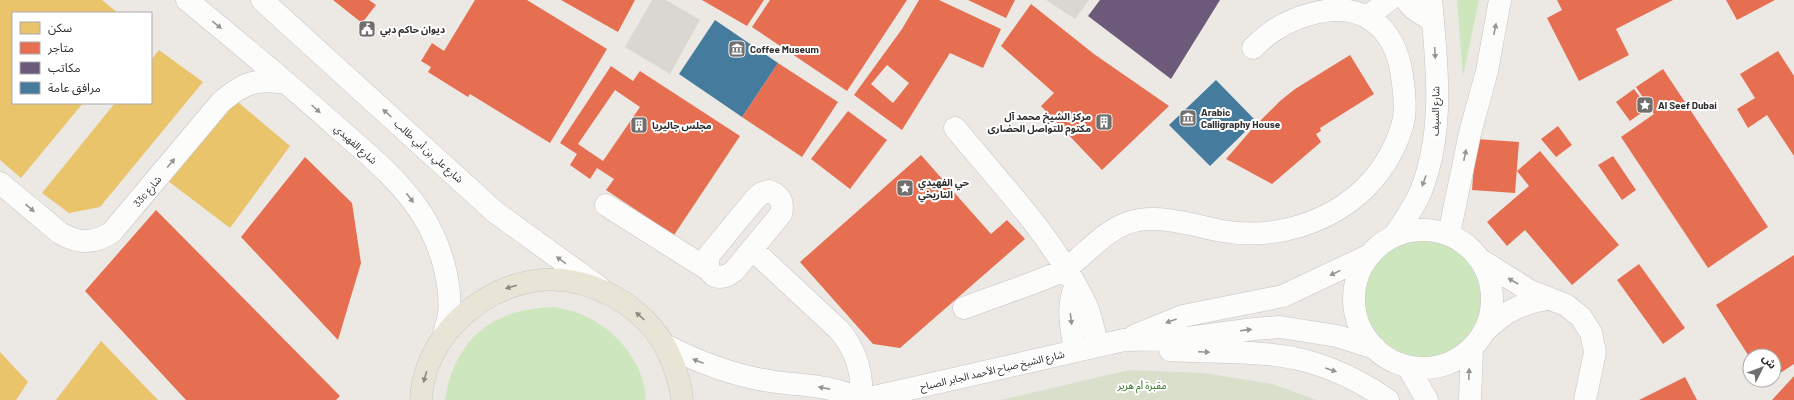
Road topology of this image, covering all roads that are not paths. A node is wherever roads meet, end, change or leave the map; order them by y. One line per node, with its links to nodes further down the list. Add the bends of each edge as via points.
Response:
1 (187, 0): 10 (street, شارع الفهيدي, one-way to 10)
2 (262, 0): 6 (street, شارع علي بن أبي طالب)
3 (1389, 0): 8 (street)
4 (1406, 0): 7 (street, via 1414,9)
5 (1500, 0): 14 (street, one-way to 5, via 1470,134 1487,71)
6 (280, 8): 21 (street, شارع علي بن أبي طالب, one-way to 6, via 495,212)
7 (1432, 11): 15 (street, شارع السيف, one-way to 15, via 1438,118 1435,142 1429,169 1420,192)
8 (1368, 17): 9 (street, via 1343,10 1303,16 1274,30); 20 (street, via 1389,36 1397,49 1405,90 1404,118 1395,144 1382,167 1366,187 1325,217 1276,232 1250,234 1165,220 1136,221 1108,232)
9 (1253, 48)
10 (287, 83): 12 (street, 33c شارع, one-way to 10, via 70,239 92,242 103,238 112,232 221,102 234,90 251,82 269,80); 25 (street, شارع الفهيدي, one-way to 25, via 392,176 424,217 435,241 448,291 449,315)
11 (954, 128): 20 (street, via 1049,242)
12 (2, 190)
13 (606, 205): 19 (street)
14 (1449, 234): 15 (street, via 1412,230); 18 (street, via 1464,243)
15 (1394, 236): 17 (street)
16 (752, 249): 19 (street, via 728,276 721,278); 19 (street, via 781,214 783,208 781,200 769,191 756,198 709,255); 35 (street, via 849,342 860,370)
17 (1370, 255): 26 (street, شارع الشيخ صباح الأحمد الجابر الصباح, one-way to 26, via 1283,296 1183,316); 29 (street, via 1357,281 1354,299 1357,317 1364,334)
18 (1481, 260): 22 (street, one-way to 18, via 1513,281); 24 (street, via 1488,273 1491,288 1492,310)
19 (708, 270)
20 (1071, 278): 23 (street); 28 (street, via 1086,307); 31 (street, one-way to 31, via 1070,310)
21 (604, 291): 25 (main road, one-way to 25, via 569,281 534,281 499,291 474,305); 27 (main road, one-way to 21, via 641,316 624,302)
22 (1548, 299): 24 (street, via 1520,305 1507,312); 39 (street, via 1566,305 1581,317 1591,333 1595,352)
23 (964, 308)
24 (1485, 331): 30 (street)
25 (444, 335): 33 (main road, one-way to 33, via 429,361 421,390)
26 (1124, 340): 28 (street, شارع الشيخ صباح الأحمد الجابر الصباح); 29 (street, شارع الشيخ صباح الأحمد الجابر الصباح, one-way to 29, via 1180,339 1280,328 1336,336); 36 (street, one-way to 36, via 1160,349 1265,354 1302,360 1340,373)
27 (665, 345): 34 (main road, via 676,369); 35 (street, one-way to 27, via 839,391 816,386 768,381 731,373 695,361)
28 (1098, 346): 31 (street, شارع الشيخ صباح الأحمد الجابر الصباح)
29 (1375, 348): 32 (street, via 1391,361)
30 (1472, 349): 32 (street, via 1454,362 1439,367); 38 (street, one-way to 30)
31 (1075, 352): 35 (street, شارع الشيخ صباح الأحمد الجابر الصباح)
32 (1408, 367): 37 (street)
33 (421, 400)
34 (682, 400)
35 (861, 400)
36 (1388, 400)
37 (1427, 400)
38 (1470, 400)
39 (1585, 400)

